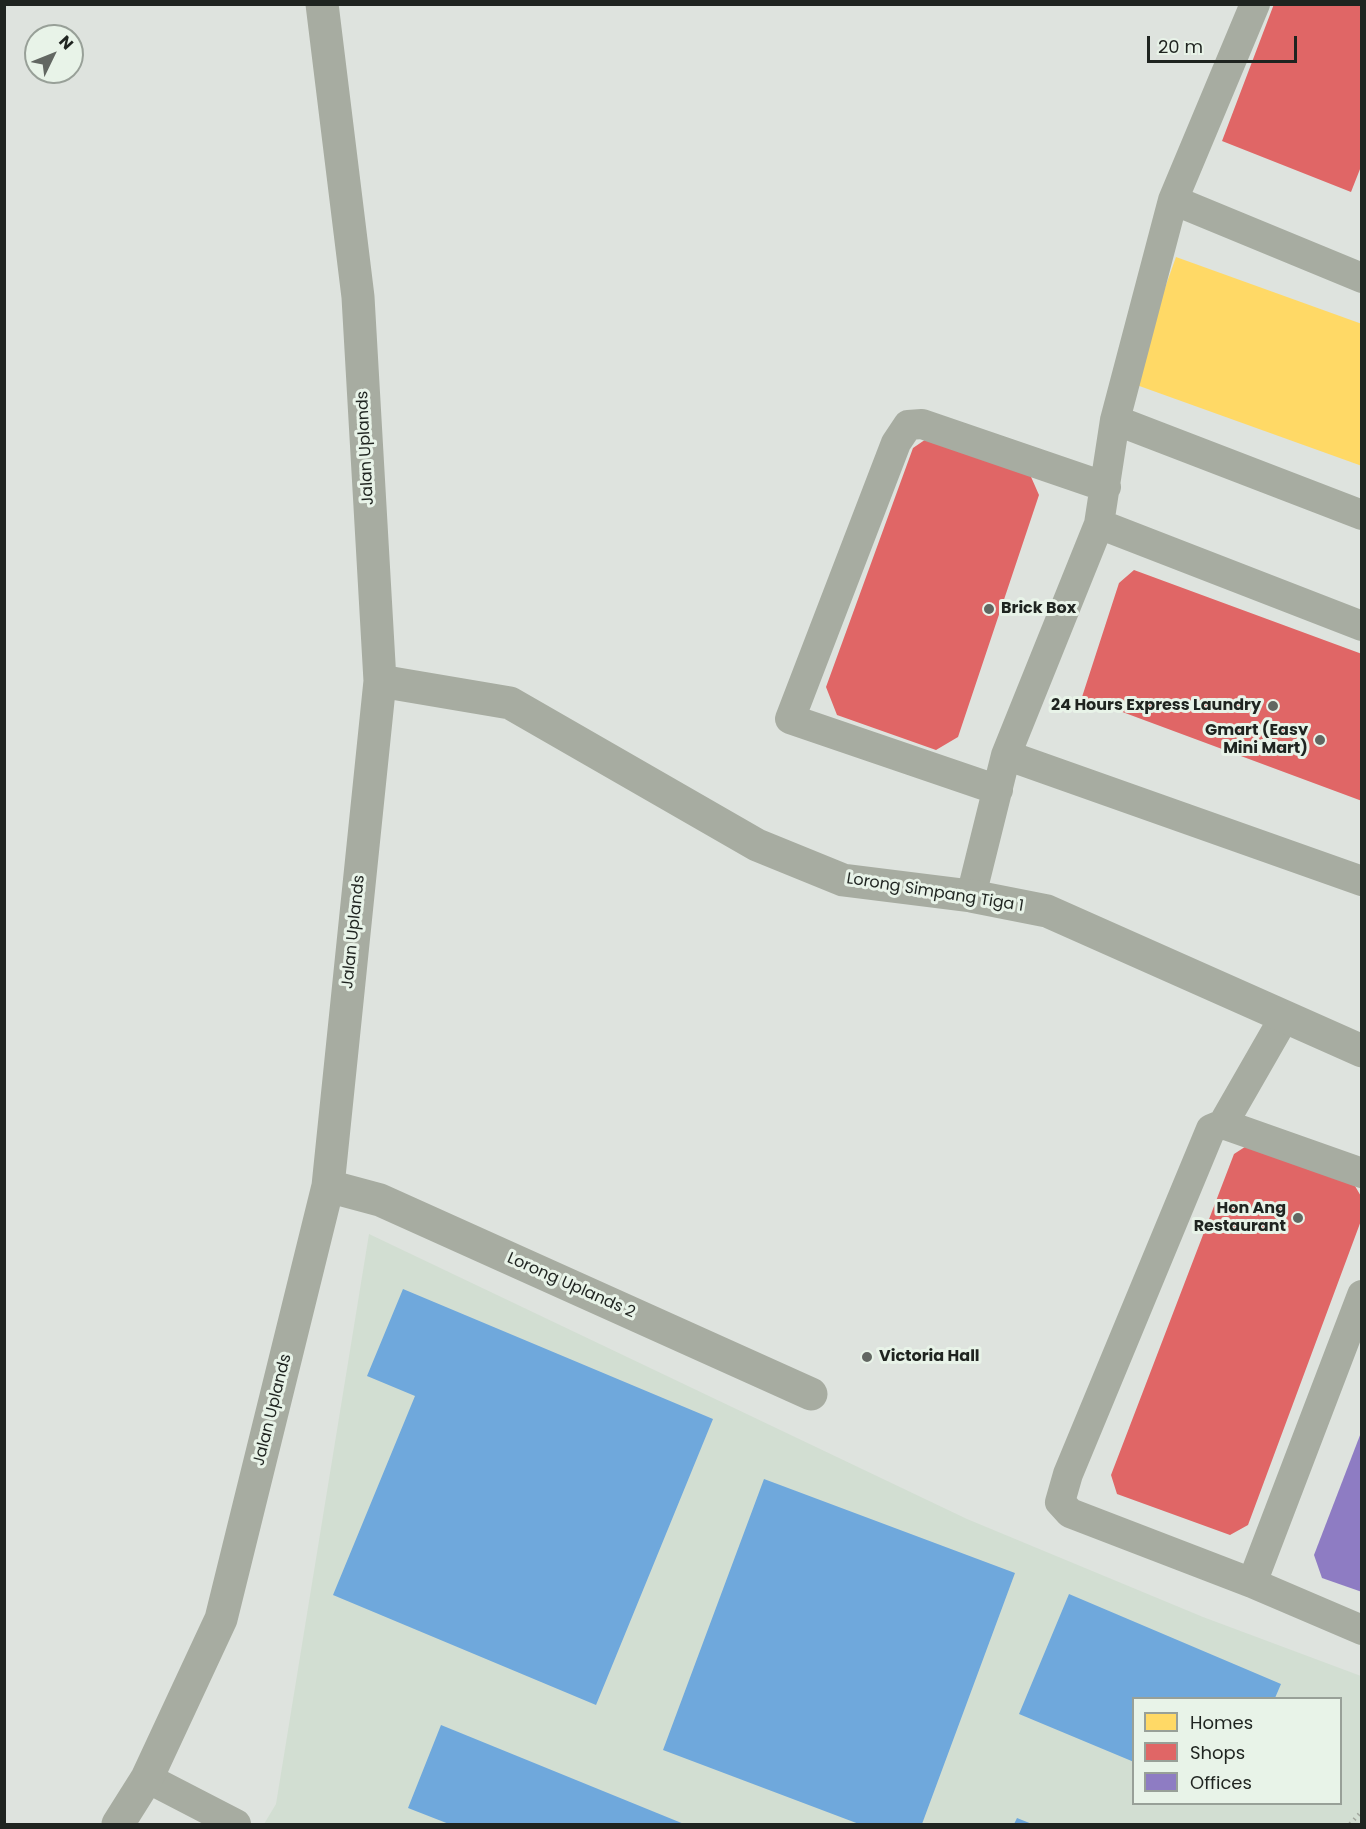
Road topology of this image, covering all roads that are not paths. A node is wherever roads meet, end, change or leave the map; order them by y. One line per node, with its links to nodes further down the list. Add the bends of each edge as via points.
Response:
1 (322, 4): 10 (street, Jalan Uplands, via 358,297)
2 (1255, 4): 3 (lane)
3 (1173, 200): 4 (lane); 5 (lane)
4 (1362, 278)
5 (1115, 420): 6 (lane); 7 (lane)
6 (1106, 487): 8 (lane); 12 (lane, via 922,424 908,425 896,443 790,719)
7 (1362, 515)
8 (1099, 524): 9 (lane); 11 (lane)
9 (1362, 626)
10 (380, 681): 14 (street, Lorong Simpang Tiga 1, via 510,703 758,845 843,880); 19 (street, Jalan Uplands)
11 (1006, 755): 12 (lane); 13 (lane)
12 (998, 790): 14 (lane)
13 (1362, 881)
14 (971, 896): 15 (street, Lorong Simpang Tiga 1, via 1047,911)
15 (1285, 1016): 16 (street, Lorong Simpang Tiga 1); 17 (lane)
16 (1362, 1051)
17 (1223, 1124): 18 (lane); 22 (lane, via 1211,1129 1068,1474 1060,1502 1070,1513)
18 (1362, 1173)
19 (328, 1186): 21 (street, Lorong Uplands 2, via 380,1200); 24 (street, Jalan Uplands, via 221,1619)
20 (1362, 1295): 22 (lane)
21 (811, 1394)
22 (1252, 1583): 23 (lane)
23 (1362, 1630)
24 (147, 1778): 25 (street, Jalan Uplands); 26 (lane)
25 (118, 1824)
26 (236, 1824)

